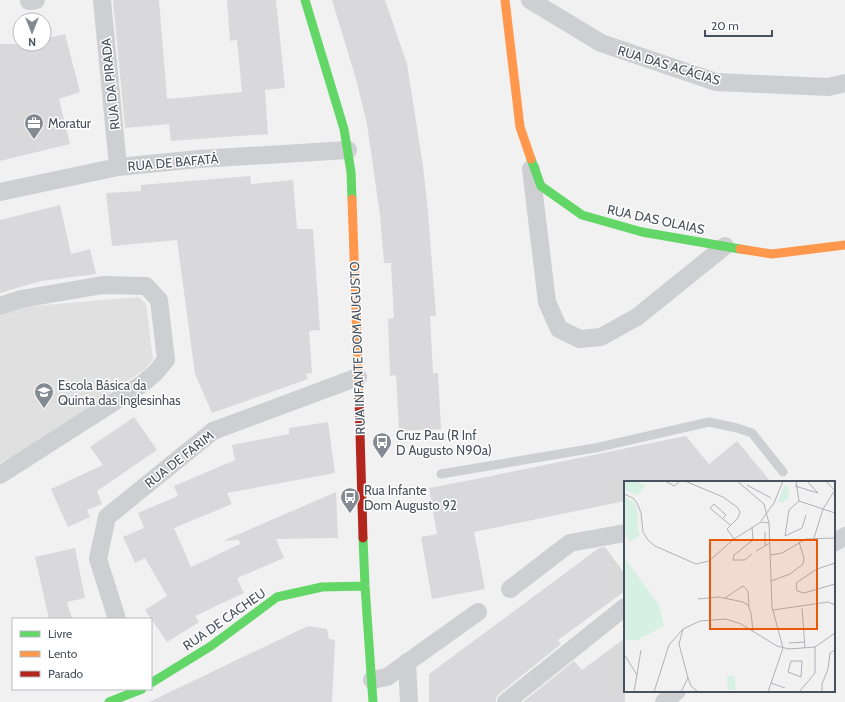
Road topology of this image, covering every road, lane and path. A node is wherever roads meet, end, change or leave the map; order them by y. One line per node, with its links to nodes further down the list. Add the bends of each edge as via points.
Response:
1 (102, 0): 8 (street, RUA DA PIRADA)
2 (305, 0): 6 (main road, RUA INFANTE DOM AUGUSTO)
3 (505, 0): 7 (main road, RUA DAS OLAIAS, via 520,127)
4 (530, 0): 5 (street, RUA DAS ACÁCIAS, via 601,43 716,82 828,87)
5 (845, 83)
6 (348, 150): 8 (street, RUA DE BAFATÁ); 13 (main road, RUA INFANTE DOM AUGUSTO, via 351,172)
7 (529, 153): 11 (main road, RUA DAS OLAIAS, via 541,186 582,215 642,232); 11 (street, via 547,302 559,329 580,339 601,337 637,317)
8 (118, 167): 9 (street, RUA DE BAFATÁ)
9 (0, 192)
10 (845, 245): 11 (main road, RUA DAS OLAIAS, via 772,254)
11 (725, 246)
12 (0, 306): 16 (street, via 21,299 103,285 146,286 158,300 166,360 142,384)
13 (358, 377): 20 (main road, RUA INFANTE DOM AUGUSTO); 24 (street, RUA DE FARIM, via 213,431 107,517 98,559)
14 (783, 472): 15 (lane, via 752,433 709,422 595,448)
15 (441, 474)
16 (0, 475)
17 (624, 533): 21 (street, via 570,543)
18 (845, 536): 19 (street)
19 (835, 542)
20 (365, 586): 26 (main road, RUA INFANTE DOM AUGUSTO); 27 (main road, RUA DE CACHEU, via 322,587 277,598 211,646)
21 (510, 589)
22 (624, 608): 33 (street)
23 (478, 612): 25 (street)
24 (117, 618)
25 (407, 662): 26 (street, via 387,677); 32 (street)
26 (372, 680): 31 (main road, RUA INFANTE DOM AUGUSTO)
27 (152, 682)
28 (138, 690): 30 (main road, RUA DE CACHEU)
29 (676, 692): 34 (street)
30 (109, 702)
31 (373, 702)
32 (409, 702)
33 (506, 702)
34 (664, 702)

